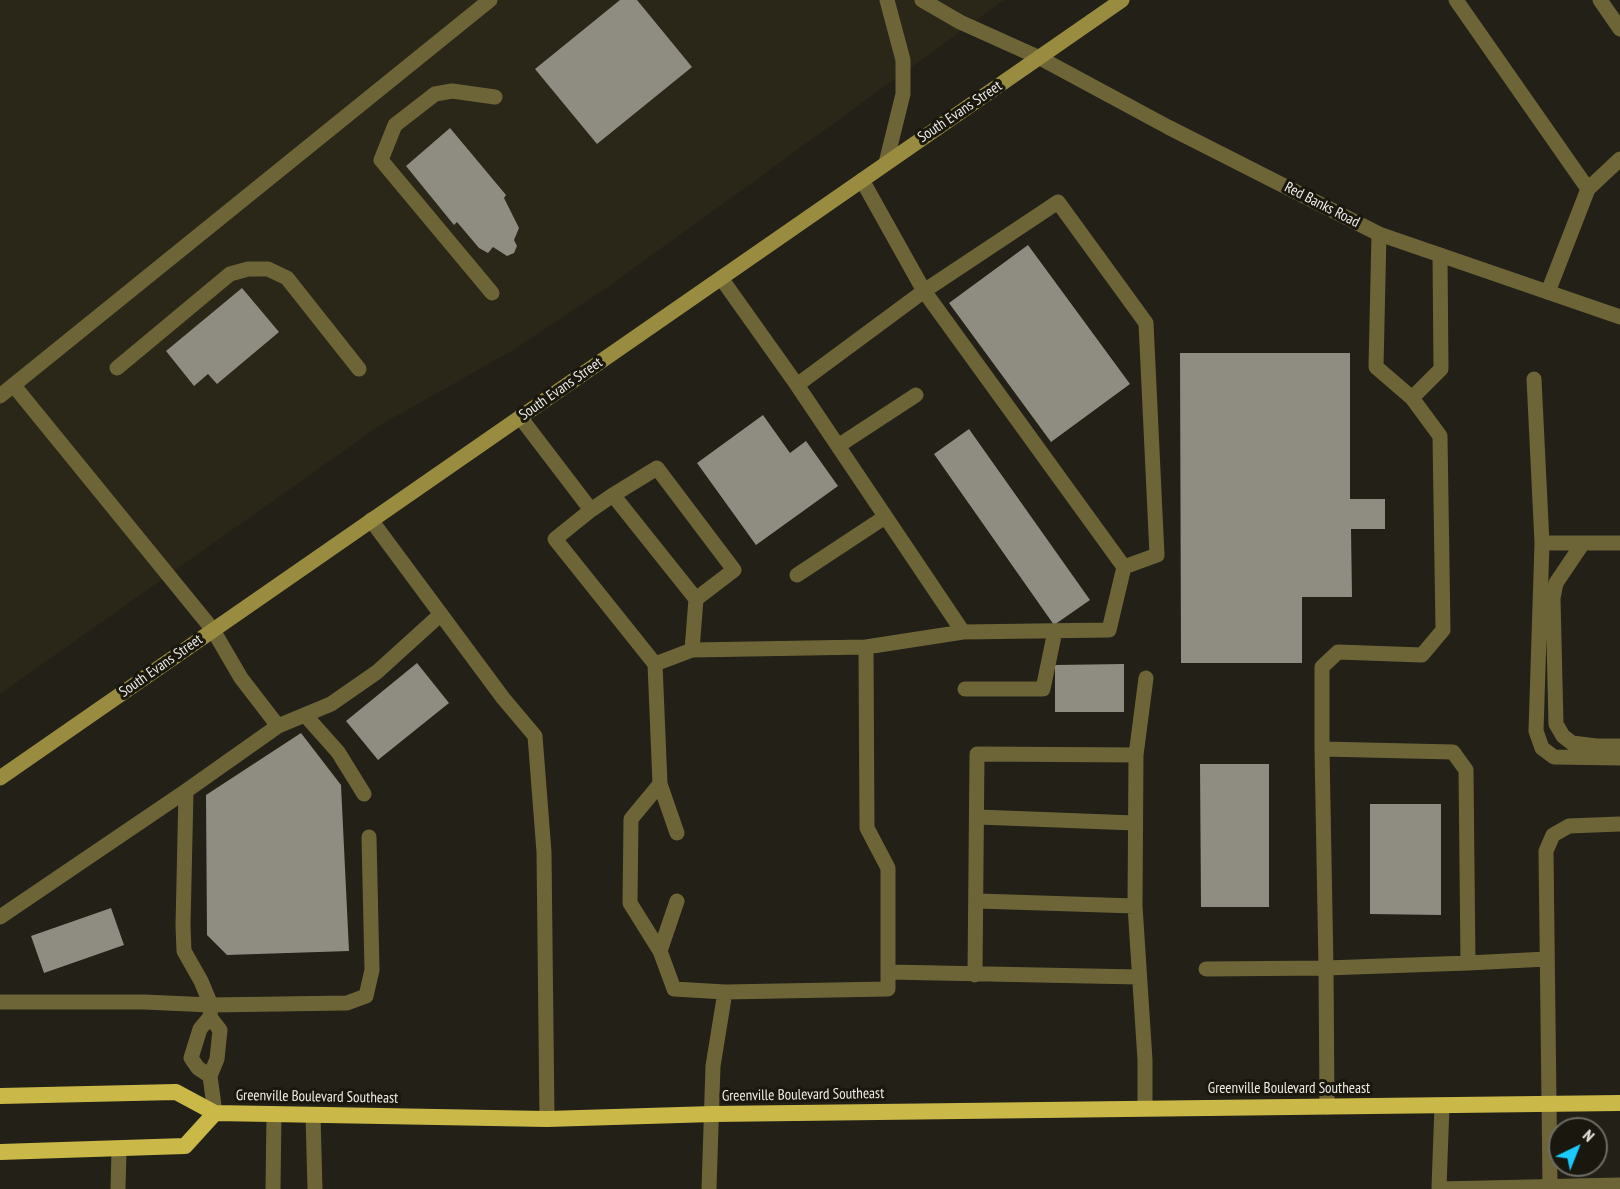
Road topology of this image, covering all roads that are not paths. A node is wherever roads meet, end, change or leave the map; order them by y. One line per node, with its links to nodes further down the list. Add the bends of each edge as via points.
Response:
1 (490, 0): 25 (street)
2 (887, 0): 11 (street, via 903,60 903,94)
3 (922, 0): 8 (street, Red Banks Road)
4 (1122, 0): 8 (main road, South Evans Street)
5 (1456, 0): 13 (street)
6 (1600, 0): 7 (street)
7 (1620, 28)
8 (1040, 58): 11 (main road, South Evans Street); 14 (street, Red Banks Road)
9 (495, 97): 19 (street, via 452,91 435,94 395,125 381,160)
10 (1620, 159): 13 (street)
11 (886, 163): 12 (main road, South Evans Street)
12 (862, 180): 16 (main road, South Evans Street); 17 (street)
13 (1588, 189): 18 (street)
14 (1379, 234): 15 (street, Red Banks Road); 28 (street, via 1376,367)
15 (1440, 255): 18 (street, Red Banks Road); 28 (street, via 1441,369)
16 (721, 278): 24 (street); 29 (main road, South Evans Street)
17 (924, 291): 24 (street); 38 (street); 38 (street, via 1058,202 1146,323 1157,555)
18 (1548, 292): 20 (street, Red Banks Road)
19 (492, 293)
20 (1620, 317)
21 (117, 368): 22 (street, via 230,274 268,269 287,278)
22 (359, 369)
23 (1534, 379): 35 (street)
24 (797, 385): 30 (street)
25 (15, 387): 27 (street); 42 (street)
26 (916, 395): 30 (street)
27 (0, 396)
28 (1412, 398): 53 (street, via 1440,436 1443,630 1422,655 1338,652 1322,667)
29 (520, 417): 32 (street); 34 (main road, South Evans Street)
30 (838, 446): 33 (street)
31 (613, 495): 32 (street); 40 (street); 40 (street, via 657,468 734,570)
32 (591, 510): 47 (street, via 555,539)
33 (885, 517): 39 (street); 44 (street)
34 (371, 520): 41 (street); 42 (main road, South Evans Street)
35 (1542, 543): 36 (street); 55 (street, via 1536,731 1542,748 1554,757)
36 (1583, 543): 37 (street); 52 (street, via 1560,574 1553,598 1556,724 1572,743)
37 (1620, 543)
38 (1124, 567): 43 (street, via 1109,630)
39 (797, 575)
40 (696, 599): 46 (street)
41 (441, 614): 50 (street, via 377,672 331,704); 91 (street, via 535,736 544,852)
42 (213, 630): 51 (street, via 241,678); 56 (main road, South Evans Street)
43 (1055, 631): 44 (street); 49 (street, via 1043,689)
44 (963, 633): 45 (street)
45 (866, 647): 46 (street); 74 (street, via 867,828 888,868)
46 (692, 650): 47 (street)
47 (655, 664): 57 (street)
48 (1146, 678): 54 (street)
49 (965, 689)
50 (305, 715): 51 (street); 59 (street, via 338,752)
51 (278, 726): 58 (street)
52 (1620, 746)
53 (1322, 749): 71 (street, via 1453,752 1466,770); 72 (street)
54 (1136, 755): 60 (street, via 977,754); 61 (street)
55 (1620, 758)
56 (0, 778)
57 (660, 784): 63 (street); 69 (street, via 631,819 630,903)
58 (186, 791): 68 (street); 79 (street, via 184,951)
59 (364, 794)
60 (978, 817): 61 (street); 66 (street)
61 (1135, 823): 67 (street)
62 (1620, 824): 70 (street, via 1569,826 1554,836 1546,851)
63 (677, 833)
64 (369, 837): 79 (street, via 372,970 366,996 347,1003)
65 (677, 901): 69 (street)
66 (978, 901): 67 (street); 75 (street)
67 (1136, 906): 76 (street)
68 (0, 917)
69 (660, 951): 77 (street, via 674,989)
70 (1547, 959): 71 (street); 83 (street)
71 (1468, 963): 72 (street)
72 (1326, 968): 73 (street); 85 (street)
73 (1206, 969)
74 (888, 972): 75 (street); 77 (street, via 888,989)
75 (975, 975): 76 (street)
76 (1138, 977): 86 (street)
77 (725, 992): 89 (street, via 713,1066)
78 (0, 1002): 79 (street, via 144,1002)
79 (210, 1011): 80 (street, via 220,1030 218,1059); 80 (street, via 191,1058)
80 (210, 1076): 87 (street)
81 (0, 1096): 87 (highway, via 176,1092)
82 (1620, 1103): 83 (highway, Greenville Boulevard Southeast)
83 (1547, 1104): 84 (highway, Greenville Boulevard Southeast); 95 (street)
84 (1442, 1106): 85 (highway, Greenville Boulevard Southeast); 96 (street)
85 (1327, 1107): 86 (highway, Greenville Boulevard Southeast)
86 (1145, 1108): 89 (highway, Greenville Boulevard Southeast)
87 (215, 1113): 88 (highway, Greenville Boulevard Southeast); 92 (highway, Greenville Boulevard Southeast, via 185,1146)
88 (274, 1114): 90 (highway, Greenville Boulevard Southeast); 98 (street)
89 (713, 1114): 91 (highway, Greenville Boulevard Southeast); 100 (street)
90 (313, 1115): 91 (highway, Greenville Boulevard Southeast); 99 (street)
91 (547, 1119)
92 (119, 1150): 93 (highway, Greenville Boulevard Southeast); 97 (street)
93 (0, 1152)
94 (1620, 1185): 95 (street)
95 (1550, 1186): 96 (street)
96 (1439, 1188)
97 (118, 1189)
98 (273, 1189)
99 (315, 1189)
100 (709, 1189)

